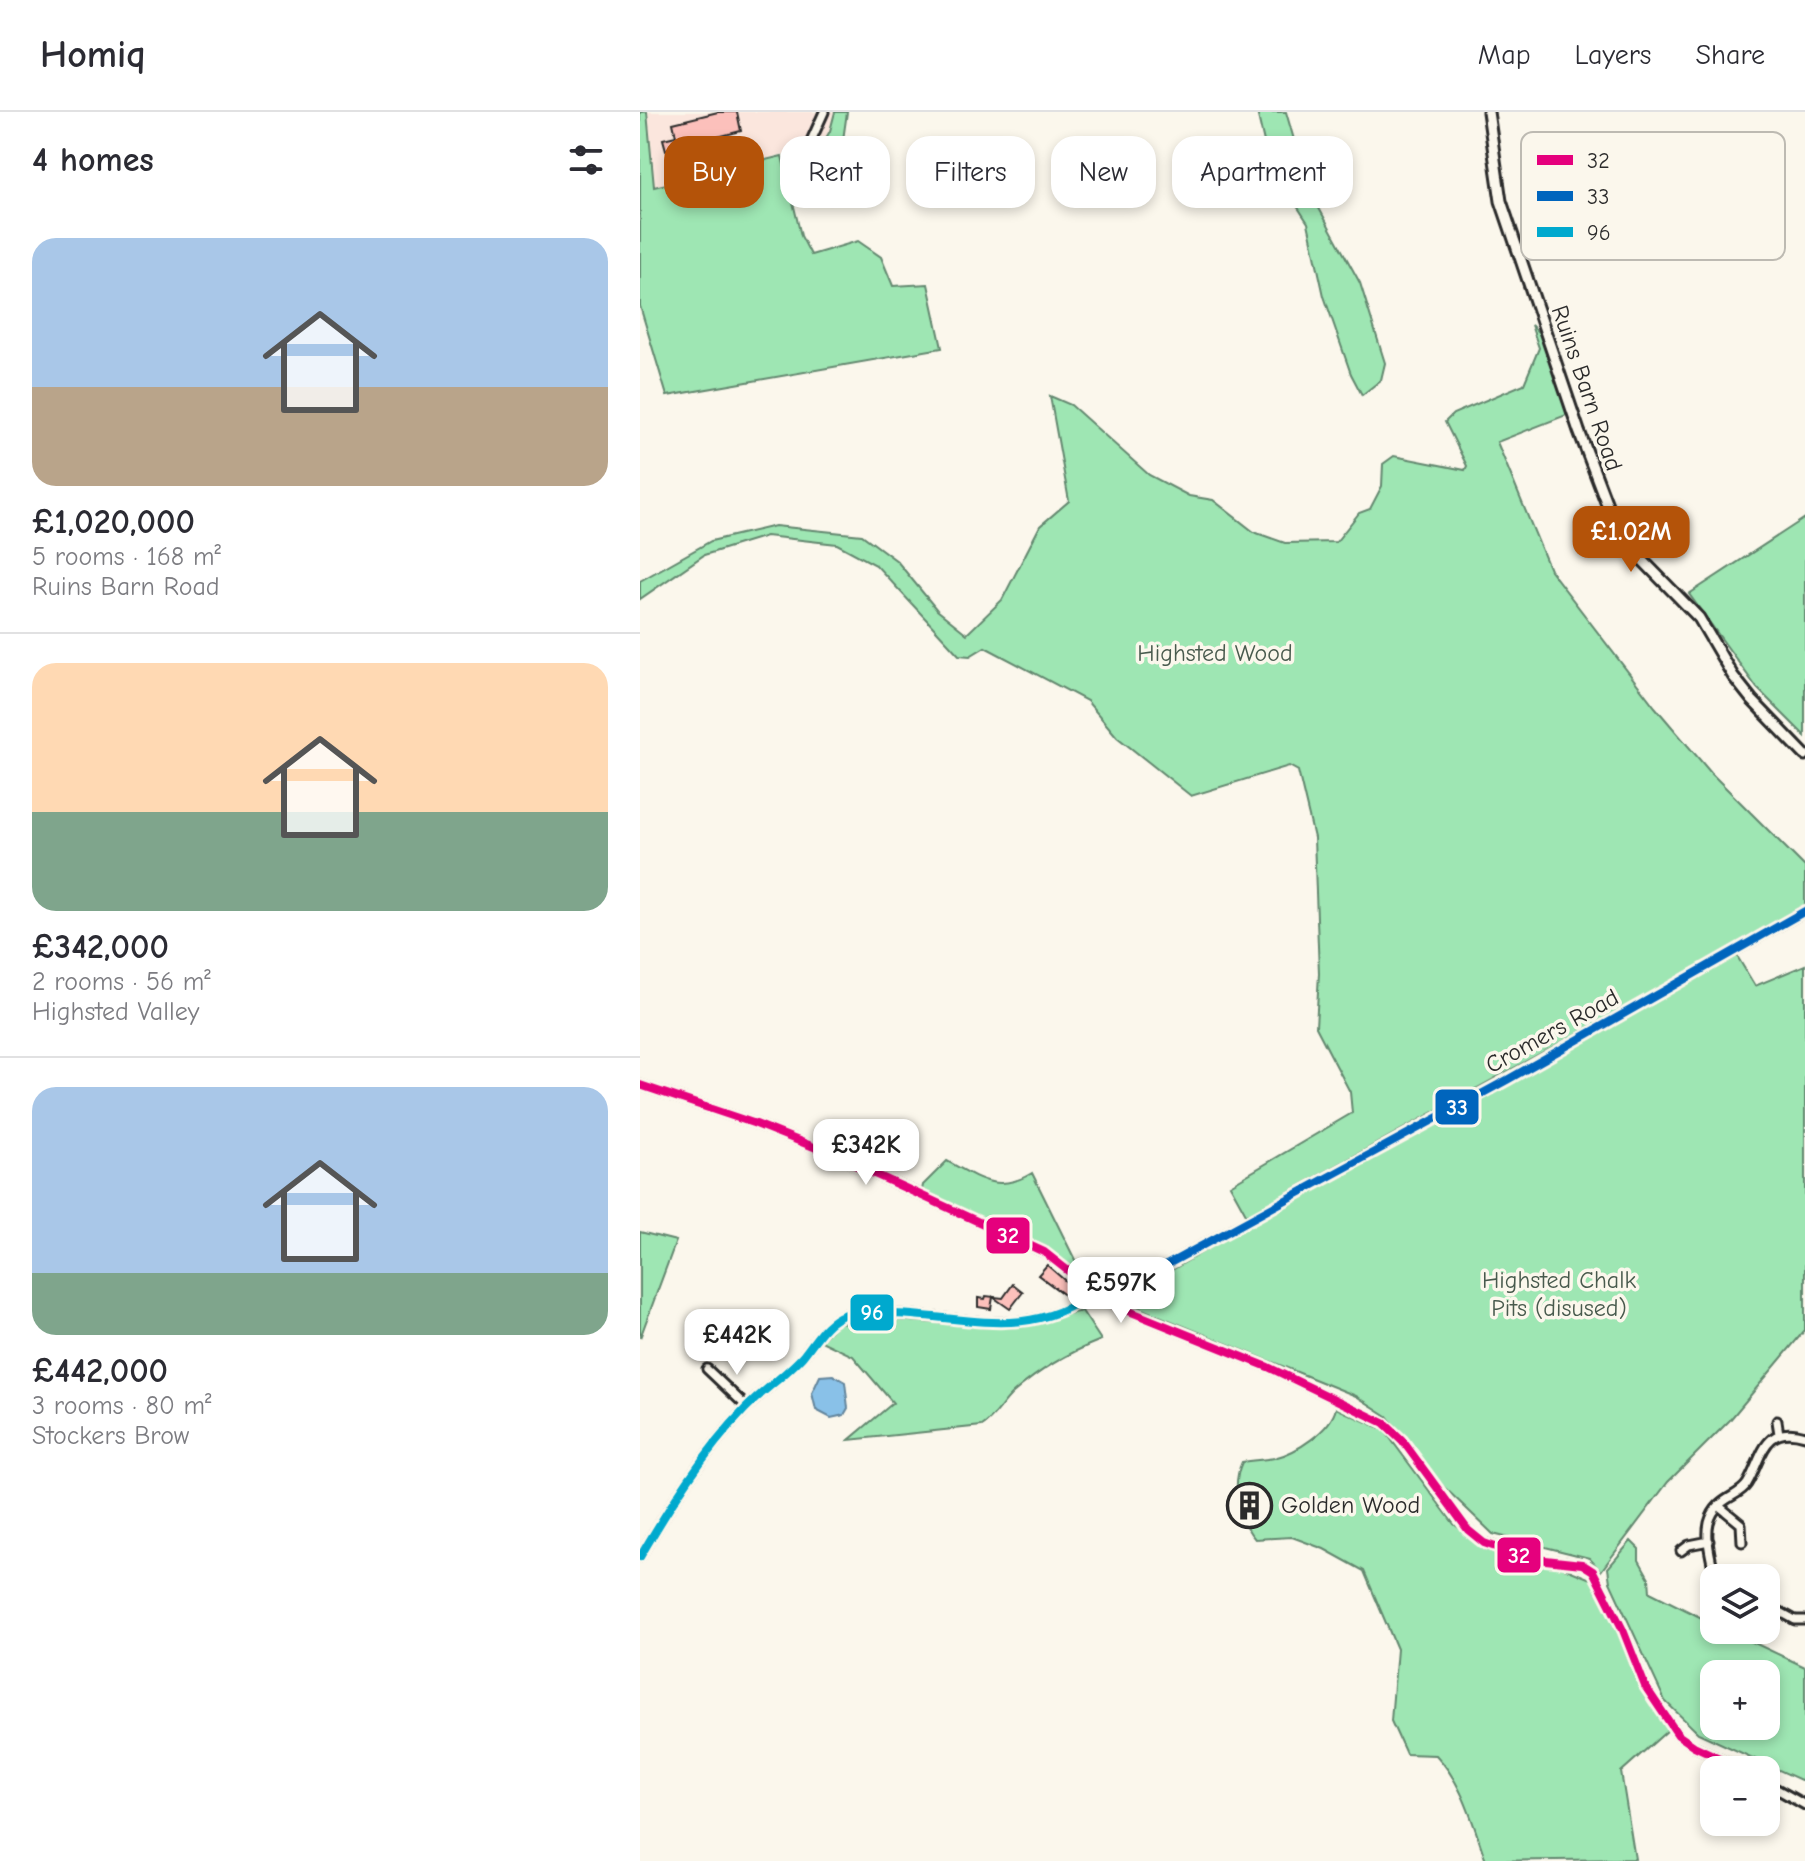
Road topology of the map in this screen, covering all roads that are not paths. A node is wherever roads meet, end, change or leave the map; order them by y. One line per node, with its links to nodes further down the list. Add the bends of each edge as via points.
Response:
1 (824, 112): 3 (street)
2 (1488, 112): 4 (street, Ruins Barn Road, via 1501,201)
3 (813, 136)
4 (1521, 260)
5 (1521, 260): 6 (street, Ruins Barn Road, via 1619,536 1699,618 1733,676)
6 (1805, 755)
7 (1805, 911): 10 (street, Cromers Road, via 1158,1270)
8 (640, 1085): 9 (street, via 854,1164 1044,1252)
9 (1093, 1292): 10 (street); 12 (street, via 1068,1309 1003,1323 848,1313 835,1319)
10 (1109, 1303): 24 (street, via 1268,1367 1384,1423 1484,1543 1527,1558 1582,1564 1593,1571 1645,1686 1678,1735)
11 (707, 1369): 12 (street)
12 (747, 1407): 20 (street, via 693,1470)
13 (1777, 1421): 14 (street)
14 (1779, 1434): 15 (street); 16 (street, via 1763,1449 1747,1484)
15 (1805, 1436)
16 (1719, 1506): 17 (street, via 1709,1522); 18 (street, via 1741,1524)
17 (1709, 1541): 19 (street); 21 (street)
18 (1742, 1542)
19 (1681, 1551)
20 (640, 1557)
21 (1713, 1564)
22 (1780, 1612): 23 (street)
23 (1805, 1620)
24 (1715, 1756)
25 (1780, 1791): 26 (street)
26 (1805, 1805)

